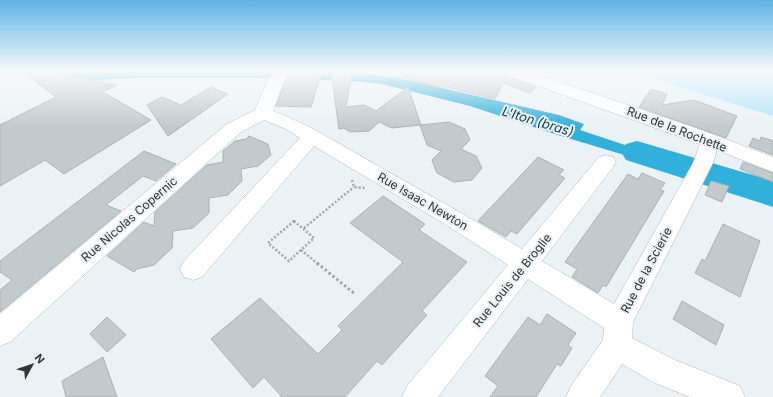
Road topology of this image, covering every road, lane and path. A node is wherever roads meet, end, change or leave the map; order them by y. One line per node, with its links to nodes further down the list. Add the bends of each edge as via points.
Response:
1 (274, 90): 3 (street)
2 (566, 90): 5 (street, Rue de la Rochette)
3 (263, 113): 4 (street, Rue Isaac Newton, via 293,125); 14 (street, Rue Nicolas Copernic, via 234,128)
4 (313, 137): 11 (street, Rue Isaac Newton); 12 (street)
5 (711, 141): 7 (street, Rue de la Rochette); 15 (street, Rue de la Scierie)
6 (606, 162): 11 (street, Rue Louis de Broglie)
7 (773, 165)
8 (354, 187): 9 (path)
9 (304, 228): 10 (path, via 314,238); 10 (path, via 294,221 268,243 288,261)
10 (301, 250): 13 (path)
11 (525, 263): 15 (street, Rue Isaac Newton, via 604,313); 16 (street, Rue Louis de Broglie)
12 (193, 269)
13 (355, 294)
14 (0, 332)
15 (618, 333): 17 (street, Rue de la Scierie); 18 (street, Rue Isaac Newton, via 666,372)
16 (418, 397)
17 (582, 397)
18 (729, 397)

